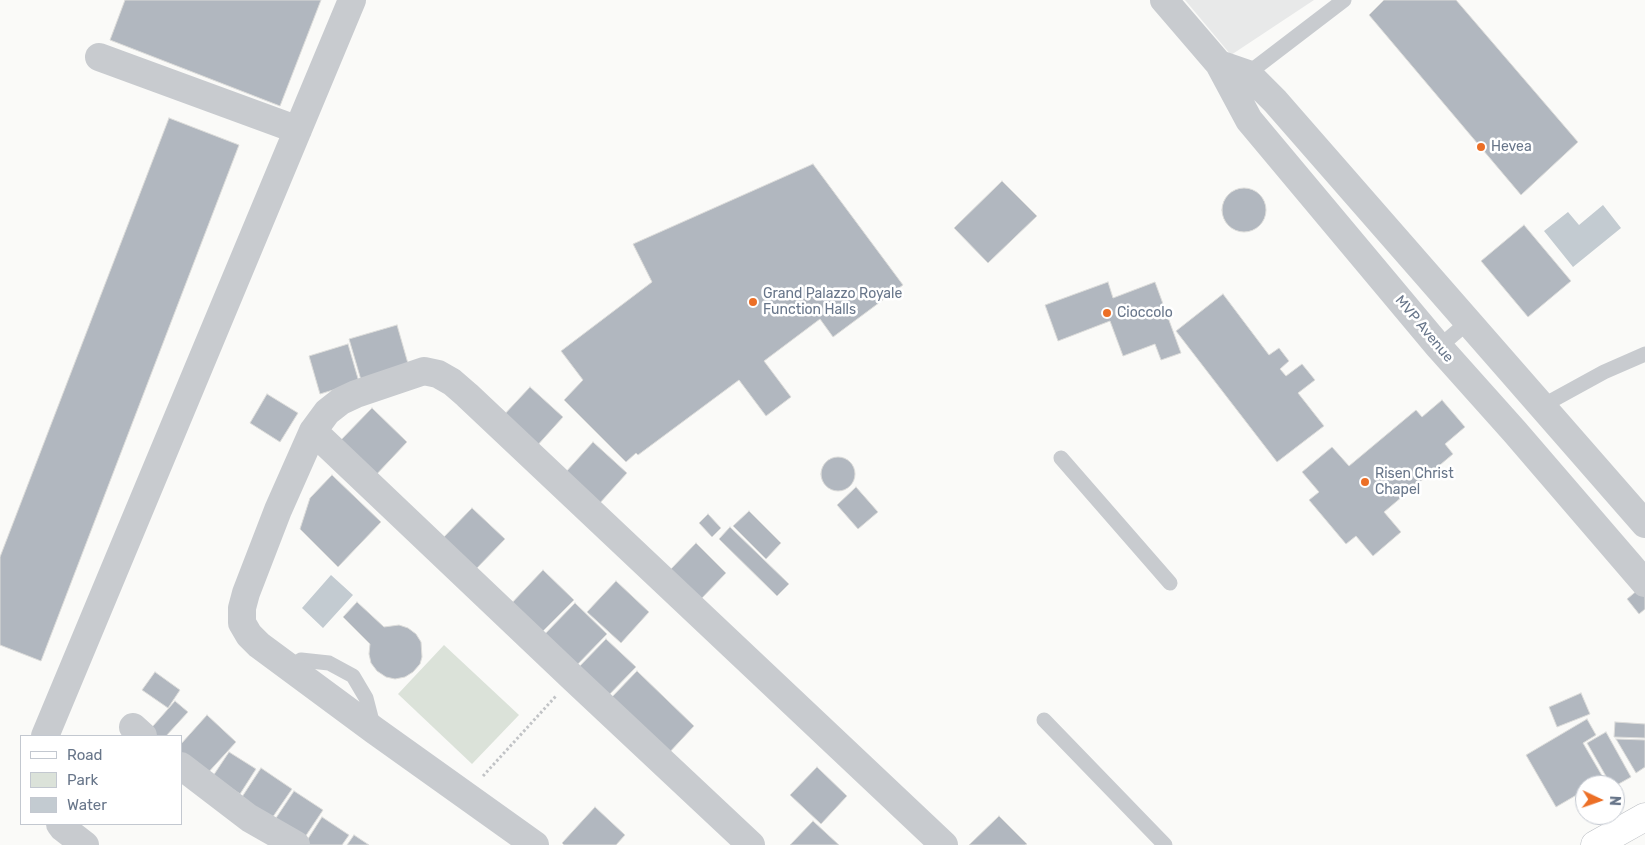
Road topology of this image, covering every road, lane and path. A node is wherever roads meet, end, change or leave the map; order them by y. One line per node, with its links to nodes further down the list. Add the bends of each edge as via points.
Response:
1 (352, 0): 8 (street)
2 (1164, 0): 5 (street, MVP Avenue)
3 (1344, 0): 5 (lane)
4 (99, 57): 8 (street)
5 (1233, 75): 6 (street, MVP Avenue); 7 (street, MVP Avenue)
6 (1275, 101): 7 (lane); 9 (street, MVP Avenue)
7 (1249, 120): 10 (street, MVP Avenue)
8 (298, 130): 22 (street)
9 (1468, 322): 10 (lane); 12 (street, MVP Avenue)
10 (1439, 347): 14 (street, MVP Avenue)
11 (1645, 354): 12 (lane)
12 (1542, 406): 14 (street); 16 (street, MVP Avenue)
13 (313, 431): 20 (street); 24 (street, via 278,510 242,608 242,623 259,645); 31 (street, via 327,412 341,401 406,376 424,371 452,382)
14 (1515, 432): 17 (street, MVP Avenue)
15 (1062, 458): 18 (lane)
16 (1644, 523): 17 (street)
17 (1615, 549): 19 (street, MVP Avenue)
18 (1170, 583)
19 (1645, 584)
20 (573, 678): 24 (path); 30 (street)
21 (1044, 720): 32 (lane)
22 (45, 735)
23 (182, 767): 28 (street, via 249,818)
24 (466, 795): 29 (street)
25 (1645, 817): 33 (main road)
26 (61, 825): 27 (street)
27 (85, 845)
28 (296, 845)
29 (535, 845)
30 (751, 845)
31 (944, 845)
32 (1165, 845)
33 (1595, 845)

